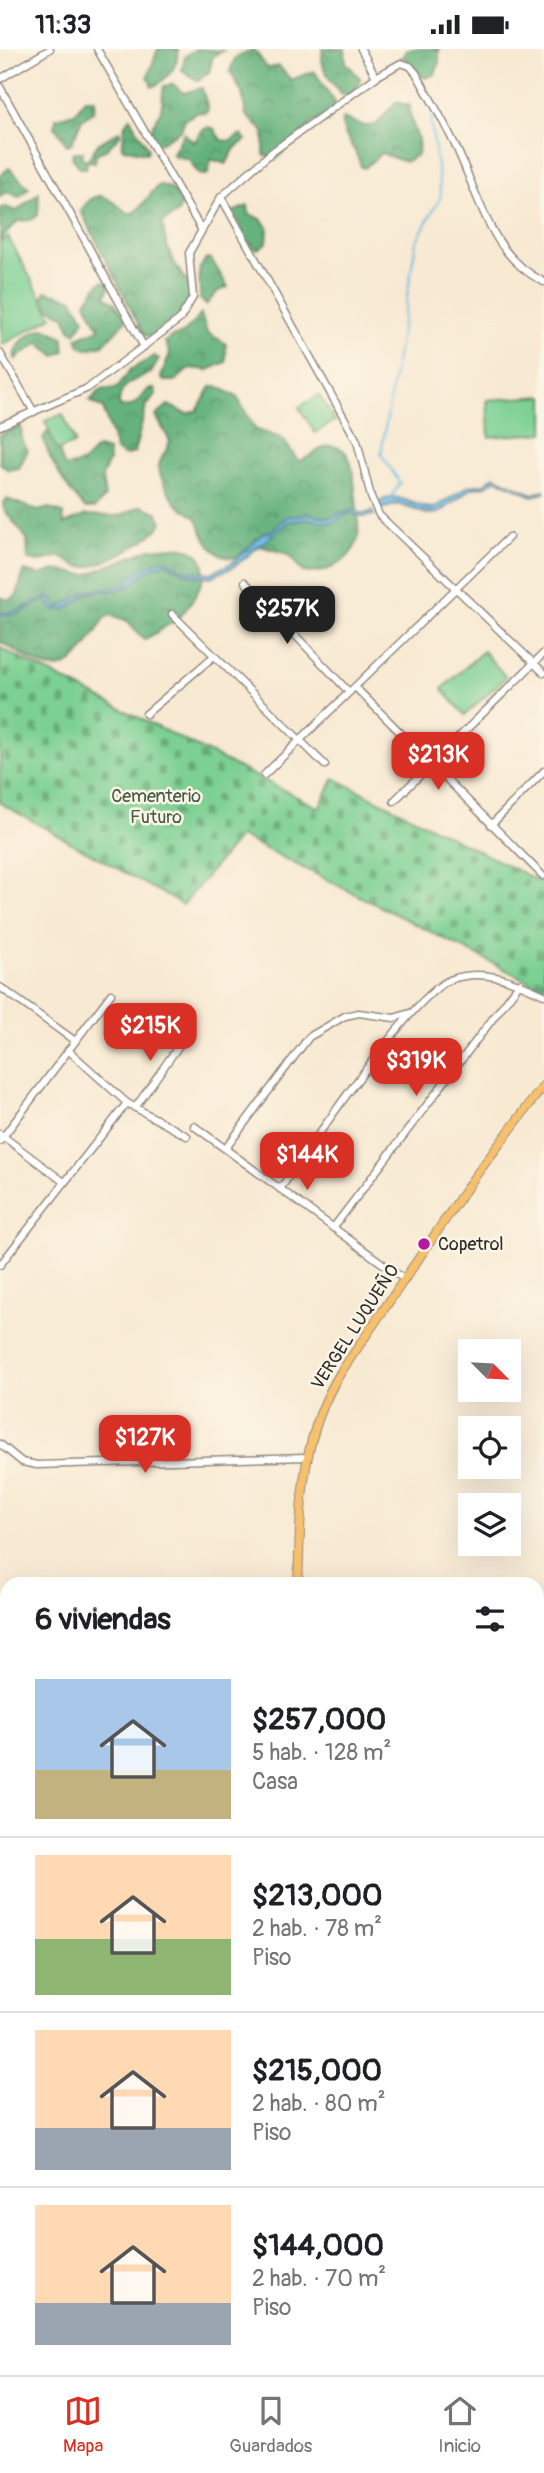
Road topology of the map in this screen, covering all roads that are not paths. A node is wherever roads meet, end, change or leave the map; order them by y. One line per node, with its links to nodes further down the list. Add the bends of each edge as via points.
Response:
1 (50, 49): 5 (street)
2 (97, 49): 8 (street)
3 (361, 49): 4 (street)
4 (376, 77): 7 (street, via 272,152); 9 (street, via 401,63 416,73 457,149 493,232 513,261)
5 (0, 79)
6 (0, 89): 10 (street)
7 (220, 197): 8 (street); 16 (street, via 358,441 379,515)
8 (201, 229): 10 (street, via 188,258 191,303 180,319)
9 (544, 282)
10 (144, 347): 12 (street, via 88,388)
11 (0, 353): 12 (street)
12 (34, 412): 13 (street)
13 (0, 426)
14 (509, 537): 16 (street)
15 (245, 582): 22 (street)
16 (456, 589): 20 (street); 22 (street)
17 (172, 614): 19 (street)
18 (544, 653): 20 (street)
19 (214, 656): 23 (street); 24 (street)
20 (534, 663): 21 (street); 26 (street)
21 (544, 673)
22 (352, 689): 24 (street); 26 (street)
23 (146, 714)
24 (300, 740): 25 (street); 28 (street)
25 (325, 765)
26 (431, 765): 29 (street); 30 (street)
27 (544, 771): 30 (street)
28 (264, 775)
29 (394, 801)
30 (491, 825): 31 (street)
31 (543, 876)
32 (520, 983): 35 (street); 36 (street, via 484,974 451,979); 49 (street)
33 (0, 987): 38 (street)
34 (111, 994): 38 (street)
35 (544, 995)
36 (411, 1013): 46 (street, via 394,1018 359,1013 345,1016 309,1037); 48 (street)
37 (187, 1034): 42 (street)
38 (75, 1041): 39 (street)
39 (68, 1050): 41 (street); 45 (street)
40 (544, 1085): 51 (main road, VERGEL LUQUEÑO)
41 (127, 1103): 42 (street); 47 (street)
42 (135, 1108): 44 (street)
43 (194, 1126): 46 (street)
44 (187, 1136)
45 (1, 1137): 47 (street)
46 (226, 1148): 48 (street)
47 (64, 1182): 50 (street)
48 (280, 1189): 49 (street)
49 (333, 1228): 51 (street)
50 (0, 1265)
51 (405, 1280): 53 (main road, VERGEL LUQUEÑO, via 331,1388)
52 (0, 1444): 53 (street, via 22,1462 37,1465)
53 (306, 1457): 54 (main road, VERGEL LUQUEÑO)
54 (298, 1577)

